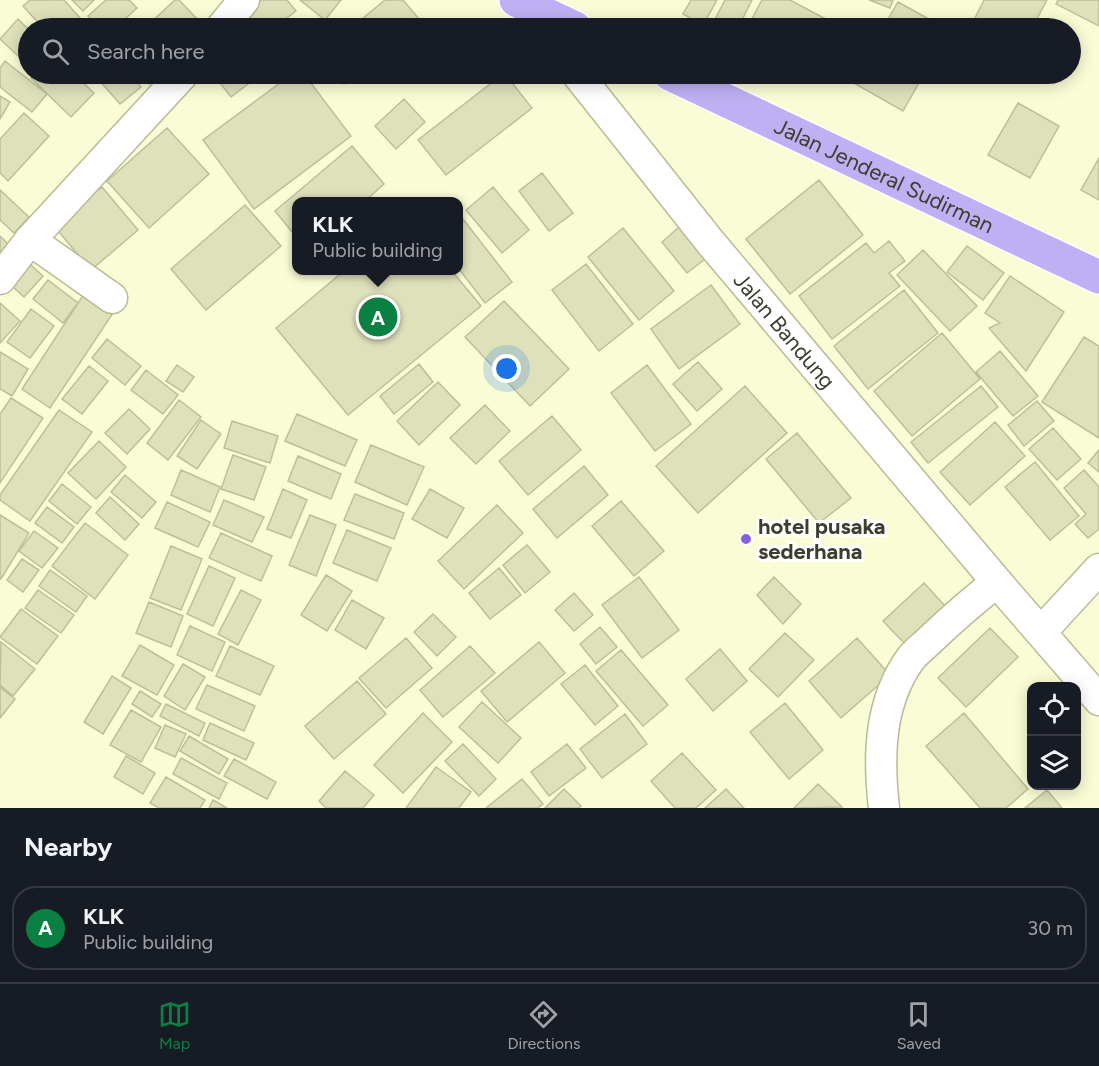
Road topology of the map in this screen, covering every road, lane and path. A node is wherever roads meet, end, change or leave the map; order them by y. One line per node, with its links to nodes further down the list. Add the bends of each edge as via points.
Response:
1 (244, 0): 3 (street)
2 (518, 1): 4 (street); 5 (highway)
3 (229, 18)
4 (532, 18)
5 (554, 18)
6 (174, 84): 9 (street)
7 (592, 84): 14 (street, Jalan Bandung, via 711,243)
8 (691, 84): 10 (highway, Jalan Jenderal Sudirman)
9 (30, 240): 11 (street); 12 (street)
10 (1099, 278)
11 (0, 279)
12 (112, 298)
13 (1099, 568): 15 (street)
14 (997, 582): 15 (street, Jalan Bandung); 17 (street, via 912,658 896,686 882,733)
15 (1041, 632): 16 (street, Jalan Bandung)
16 (1099, 700)
17 (884, 808)

